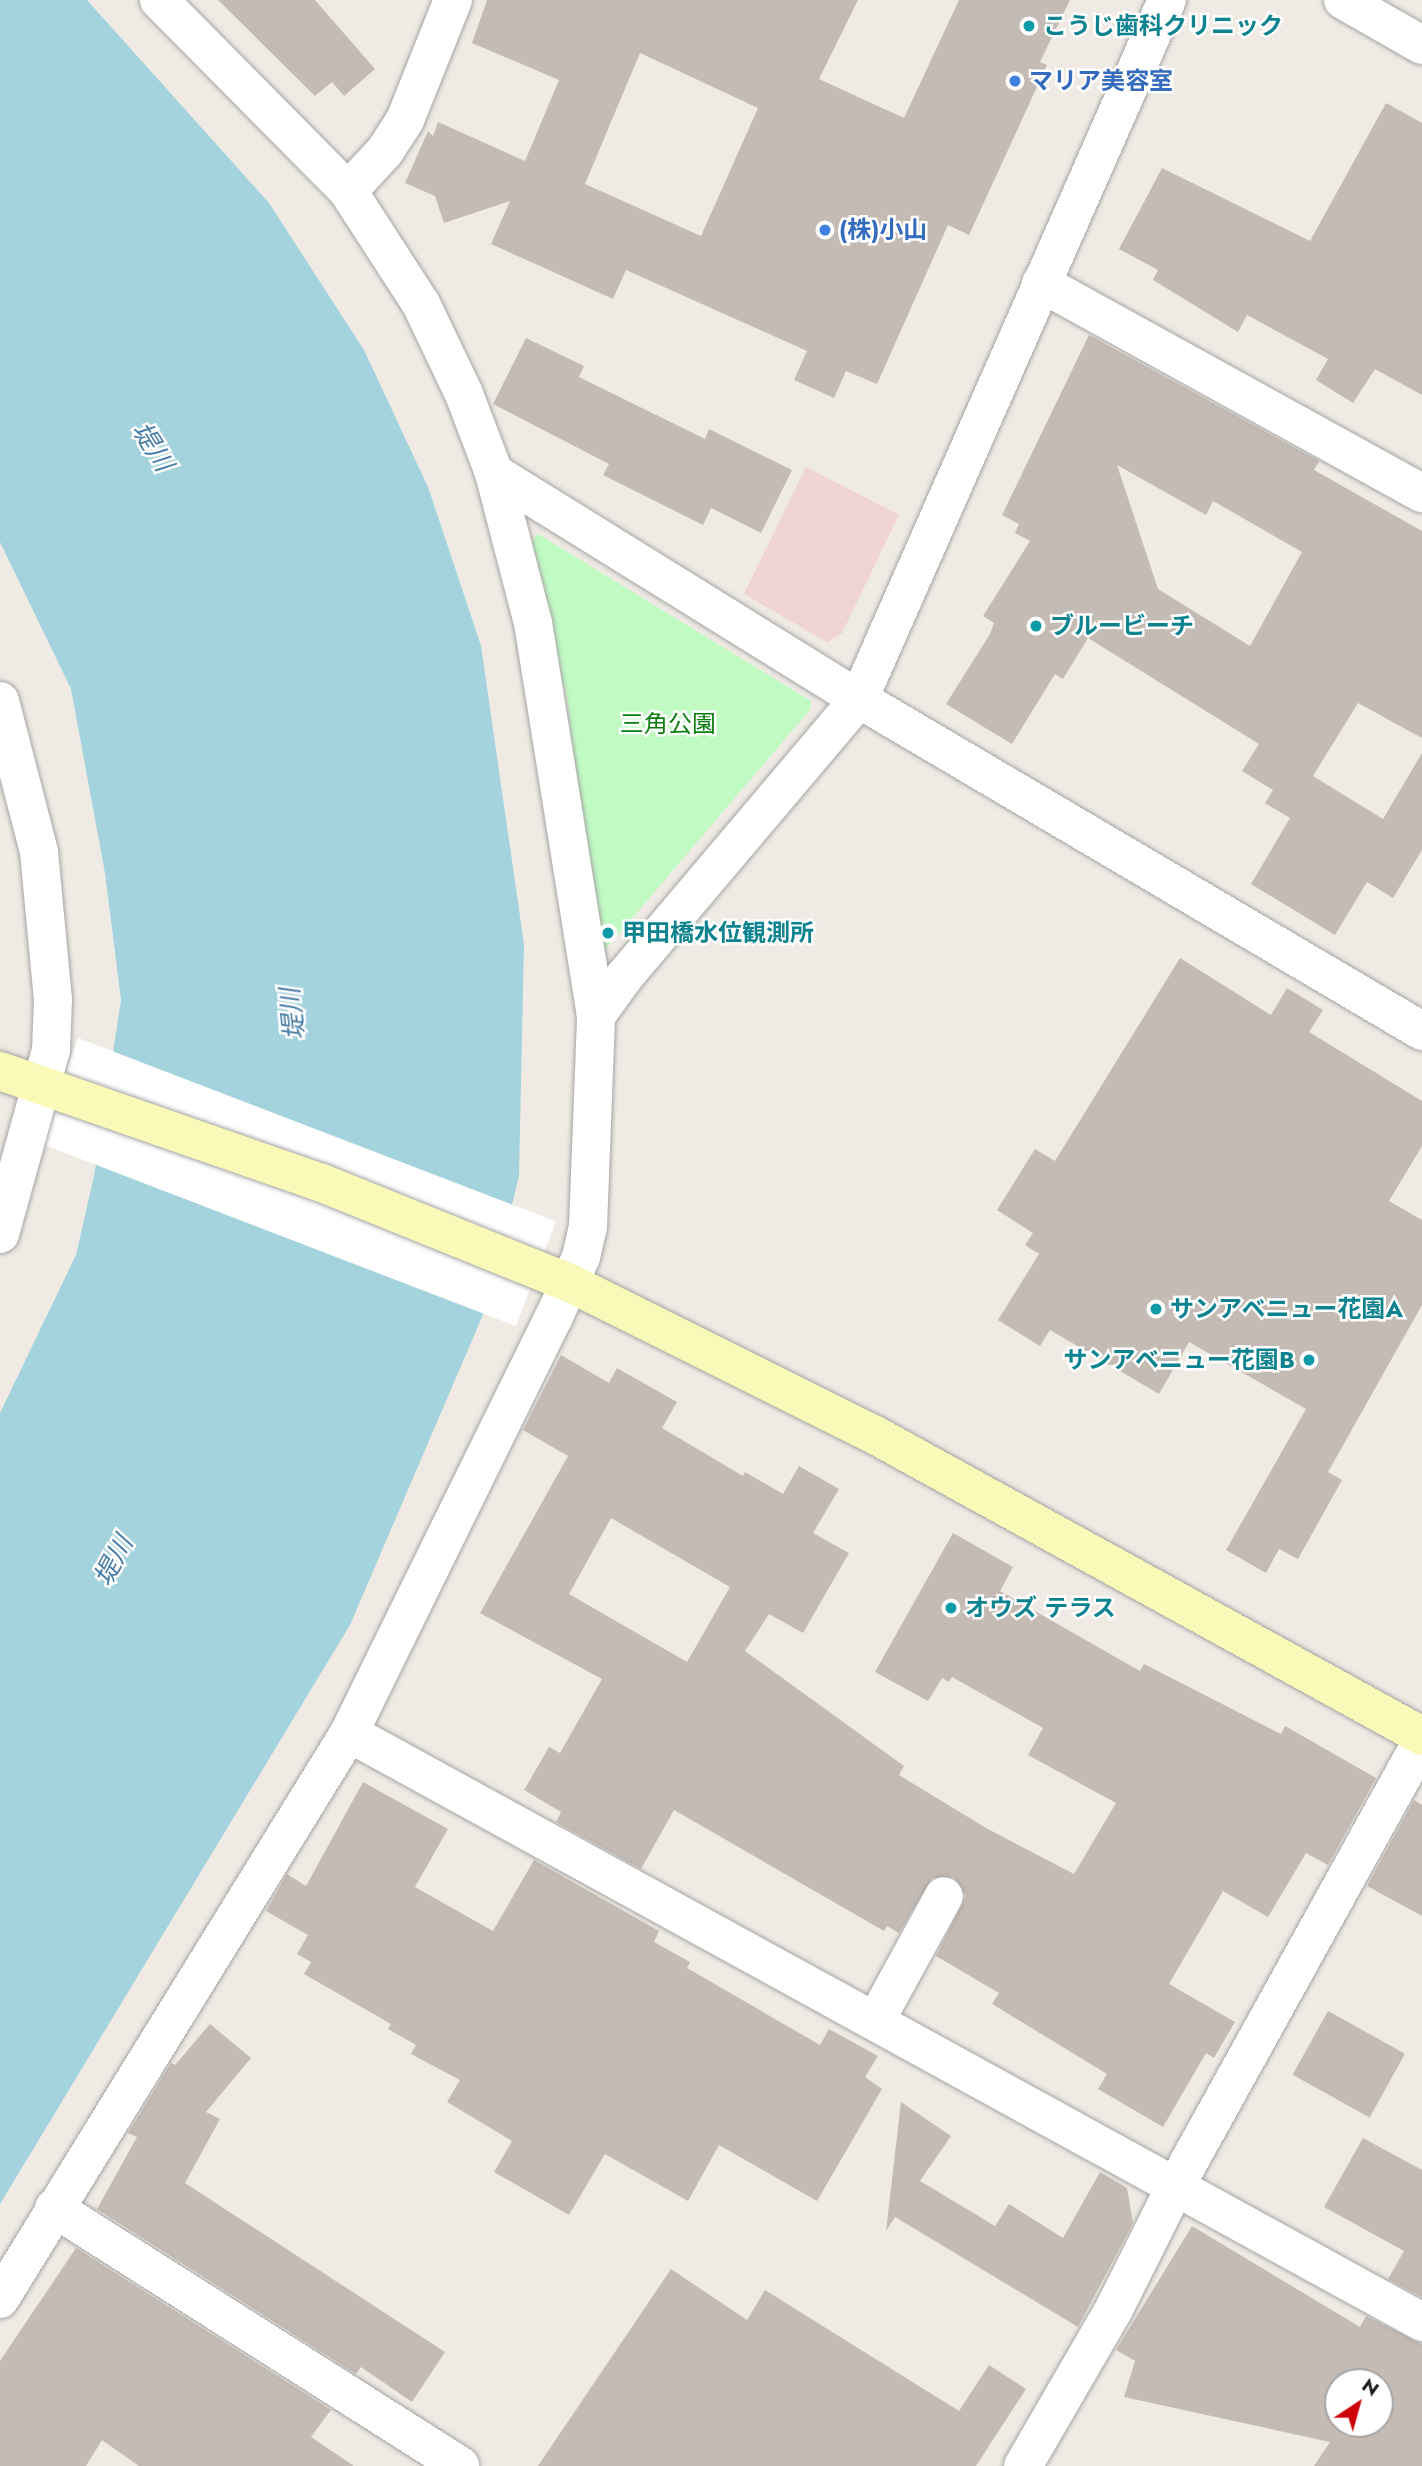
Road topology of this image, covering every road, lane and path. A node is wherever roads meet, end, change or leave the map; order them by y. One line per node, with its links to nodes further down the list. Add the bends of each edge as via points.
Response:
1 (159, 0): 6 (street)
2 (453, 0): 6 (street, via 405,120)
3 (1167, 0): 7 (street)
4 (1343, 0): 5 (street)
5 (1422, 45)
6 (348, 191): 8 (street, via 421,304 464,394)
7 (1041, 284): 9 (street); 10 (street)
8 (494, 473): 10 (street); 12 (street, via 533,623)
9 (1422, 493)
10 (859, 699): 12 (street); 13 (street)
11 (0, 701): 15 (street, via 22,772 40,865 53,999)
12 (596, 1016): 17 (street, via 588,1227)
13 (1422, 1031)
14 (0, 1071): 15 (street)
15 (53, 1090): 16 (street); 17 (street, via 321,1183)
16 (0, 1234)
17 (554, 1276): 18 (street); 19 (street, via 886,1441)
18 (349, 1733): 22 (street); 24 (street)
19 (1422, 1736)
20 (1422, 1741): 23 (street)
21 (944, 1896): 22 (street)
22 (876, 2020): 23 (street)
23 (1175, 2188): 26 (street); 28 (street, via 1113,2311)
24 (54, 2208): 25 (street); 27 (street)
25 (0, 2299)
26 (1422, 2322)
27 (460, 2466)
28 (1023, 2466)

